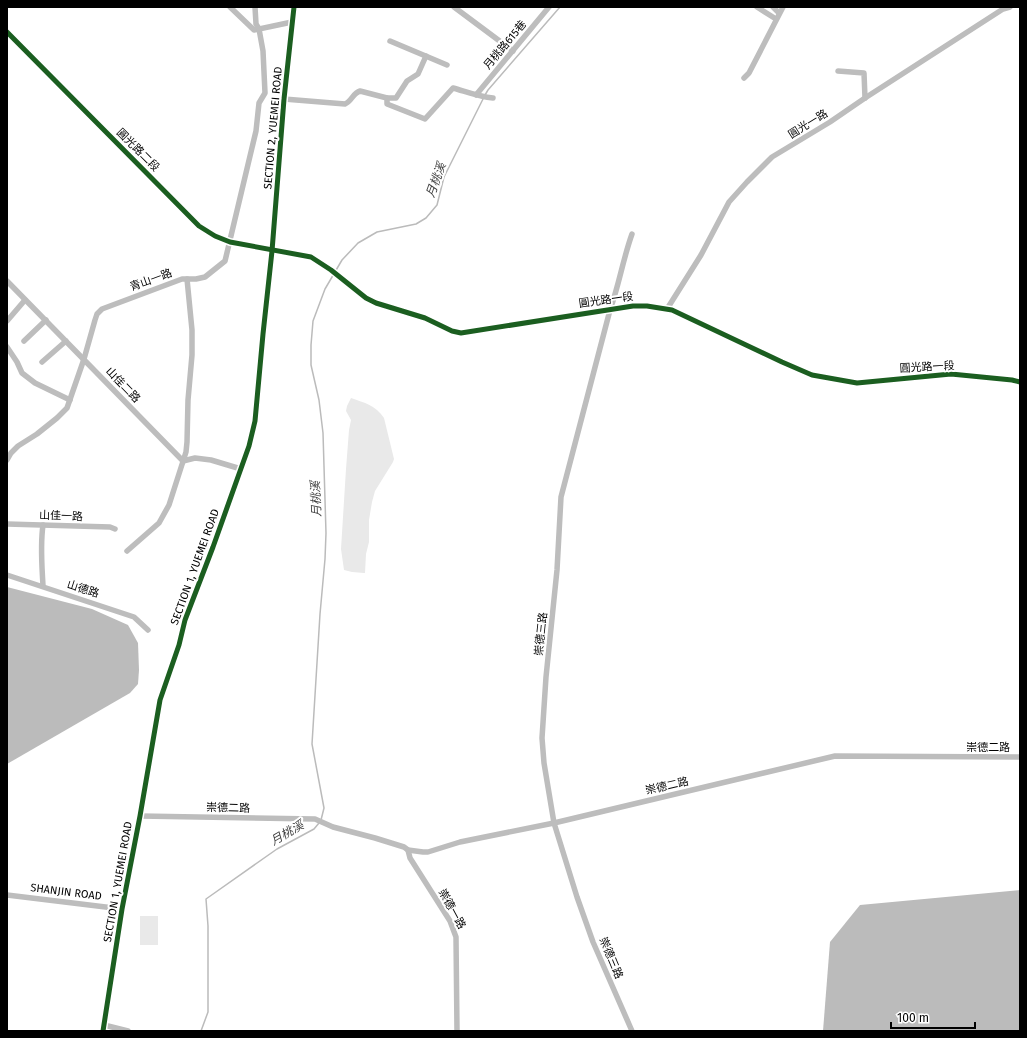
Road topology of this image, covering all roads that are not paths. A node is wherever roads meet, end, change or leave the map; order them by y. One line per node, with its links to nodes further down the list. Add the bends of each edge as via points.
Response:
1 (230, 7): 12 (street, via 254,30)
2 (255, 7): 12 (street, 青山一路, via 256,24)
3 (294, 7): 11 (street, SECTION 2, YUEMEI ROAD)
4 (454, 7): 15 (street)
5 (549, 7): 15 (street, 月桃路615巷)
6 (757, 7): 10 (street)
7 (773, 7): 10 (street)
8 (783, 7): 10 (street)
9 (1010, 7): 23 (street, 圓光一路)
10 (778, 16): 19 (street)
11 (292, 22): 12 (street); 24 (street, SECTION 2, YUEMEI ROAD)
12 (259, 29): 26 (street, 青山一路, via 265,93 259,103 256,131)
13 (7, 32): 26 (street, 圓光路二段, via 199,226)
14 (390, 41): 16 (street)
15 (513, 51): 20 (street, 月桃路615巷)
16 (426, 56): 17 (street); 21 (street, via 418,74 407,81 396,98)
17 (447, 65)
18 (838, 71): 23 (street, via 864,72)
19 (744, 78)
20 (479, 96): 21 (street, via 453,88 425,119 387,104); 22 (street)
21 (387, 98): 24 (street, via 360,91 345,104)
22 (493, 98)
23 (865, 98): 31 (street, 圓光一路, via 772,157 728,202 701,255)
24 (284, 99): 27 (street, SECTION 2, YUEMEI ROAD)
25 (632, 234): 32 (street, 崇德三路)
26 (230, 242): 27 (street, 圓光路二段); 28 (street, 青山一路, via 225,261 205,277)
27 (272, 250): 32 (street, 圓光路一段, via 311,258 376,304 425,318 461,333); 44 (street, SECTION 1, YUEMEI ROAD, via 255,421)
28 (187, 279): 38 (street, 青山一路, via 102,309 97,314); 43 (street, via 192,356 187,442)
29 (7, 281): 30 (street, 山佳二路)
30 (25, 300): 33 (street, 山佳二路); 34 (street)
31 (667, 309): 32 (street, 圓光路一段, via 633,306); 40 (street, 圓光路一段, via 812,375 857,383 951,374)
32 (610, 310): 54 (street, 崇德三路, via 561,497 558,570 542,738)
33 (46, 320): 35 (street); 36 (street, 山佳二路)
34 (7, 321)
35 (24, 341)
36 (66, 341): 38 (street, 山佳二路); 39 (street)
37 (7, 347): 41 (street, via 22,373 35,383)
38 (84, 359): 41 (street, 青山一路); 43 (street, 山佳二路)
39 (42, 362)
40 (1020, 382)
41 (70, 400): 42 (street, 青山一路, via 67,408 37,434 18,446)
42 (7, 460)
43 (183, 461): 44 (street, via 196,458 211,460); 48 (street, via 169,505 159,523)
44 (241, 469): 53 (street, SECTION 1, YUEMEI ROAD, via 185,620 160,700)
45 (7, 524): 46 (street, 山佳一路)
46 (43, 525): 47 (street, 山佳一路); 50 (street)
47 (115, 529)
48 (127, 551)
49 (7, 575): 50 (street, 山德路)
50 (43, 586): 51 (street, 山德路, via 134,617)
51 (148, 630)
52 (1020, 757): 54 (street, 崇德二路, via 835,756)
53 (140, 816): 55 (street, 崇德二路, via 315,820); 57 (street, SECTION 1, YUEMEI ROAD)
54 (554, 823): 55 (street, 崇德二路, via 460,842 428,852); 61 (street, 崇德三路, via 593,942)
55 (408, 850): 60 (street, 崇德一路, via 410,858 450,922 456,937)
56 (7, 895): 57 (street, SHANJIN ROAD)
57 (122, 909): 58 (street, SECTION 1, YUEMEI ROAD)
58 (103, 1028): 59 (street)
59 (128, 1031)
60 (457, 1031)
61 (632, 1031)

